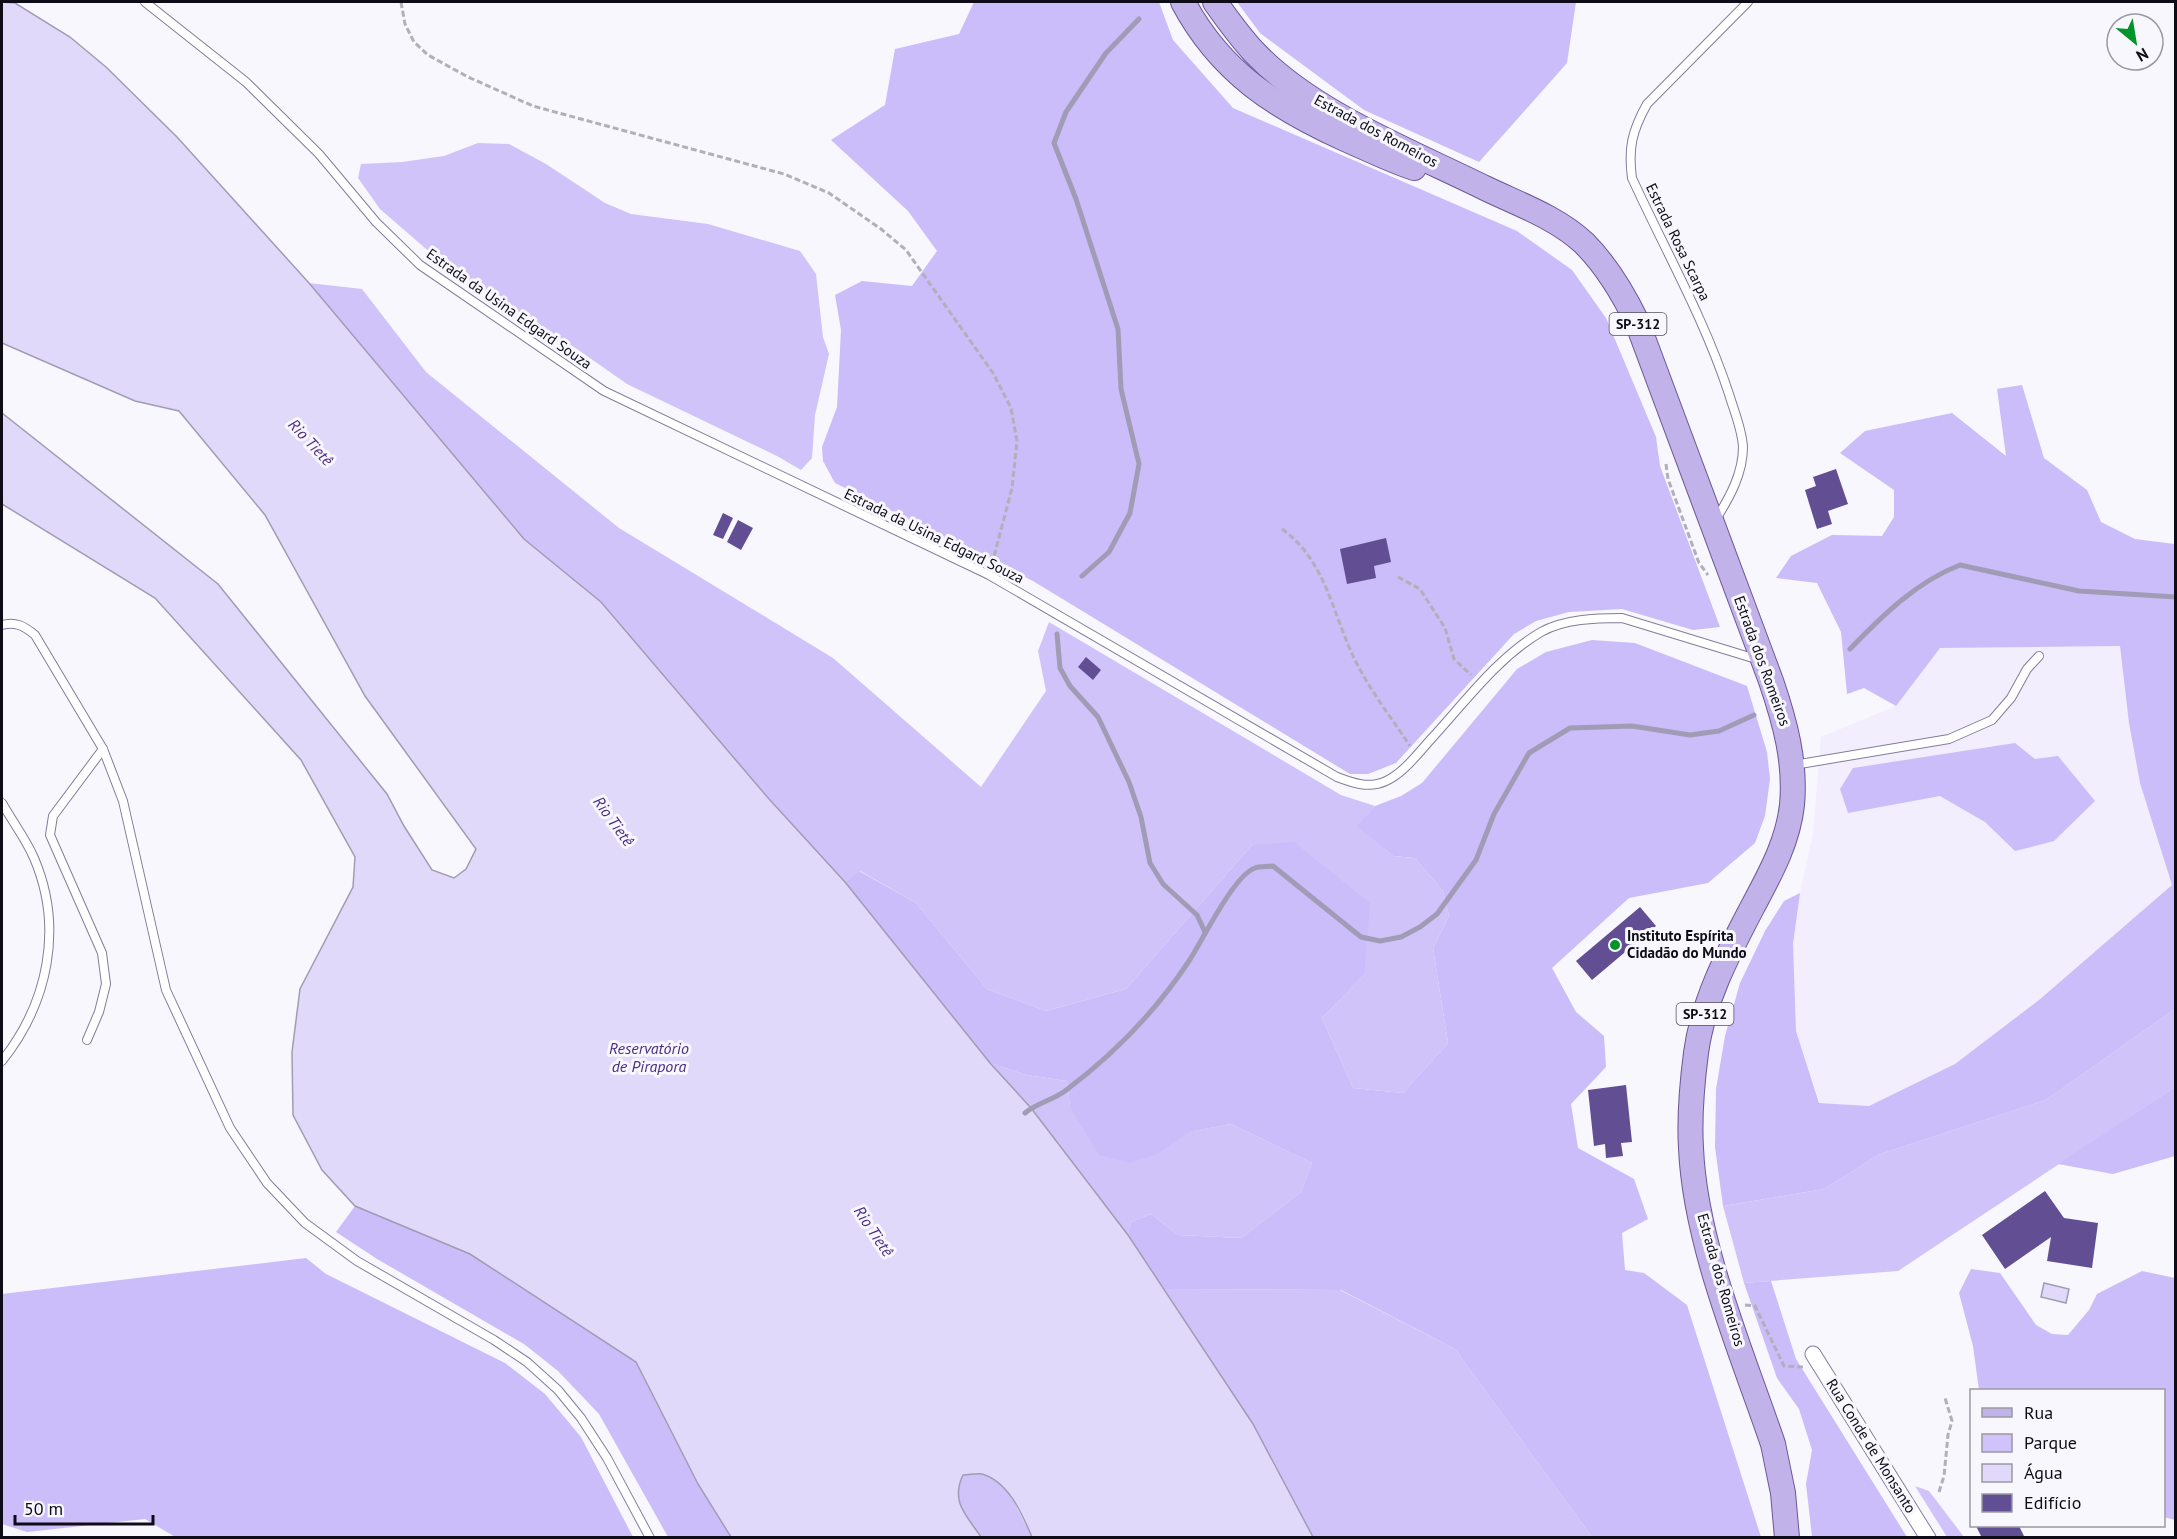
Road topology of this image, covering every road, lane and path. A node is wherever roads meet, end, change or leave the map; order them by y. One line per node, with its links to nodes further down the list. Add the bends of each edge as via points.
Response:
1 (145, 2): 9 (lane, Estrada da Usina Edgard Souza, via 246,82 319,154 376,222 420,265 594,385)
2 (401, 2): 9 (path, via 414,42 428,55 468,77 533,106 784,174 829,193 906,250 993,373 1011,408 1017,441 1012,488)
3 (1183, 2): 6 (main road, Estrada dos Romeiros / SP-312, via 1234,72 1284,109 1394,161)
4 (1215, 2): 6 (main road, Estrada dos Romeiros / SP-312, via 1255,53 1296,87 1334,112)
5 (1748, 2): 7 (lane, Estrada Rosa Scarpa, via 1647,104 1637,122 1629,157 1632,178 1695,305 1739,426 1743,446 1736,480)
6 (1499, 195): 7 (main road, Estrada dos Romeiros / SP-312, via 1554,222 1582,242 1624,294)
7 (1712, 525): 13 (main road, Estrada dos Romeiros / SP-312)
8 (1282, 529): 16 (path, via 1296,539 1316,564 1353,657)
9 (989, 575): 16 (lane, Estrada da Usina Edgard Souza, via 1337,777 1363,785 1386,781)
10 (1398, 577): 14 (path, via 1420,589 1445,628 1454,658)
11 (2, 625): 15 (lane, via 11,622 35,635)
12 (2039, 656): 17 (lane, via 1992,720 1949,739)
13 (1763, 661): 14 (lane, Estrada da Usina Edgard Souza, via 1622,618 1599,618 1543,631 1508,656); 17 (main road, Estrada dos Romeiros / SP-312, via 1783,715)
14 (1480, 684): 16 (lane, Estrada da Usina Edgard Souza)
15 (103, 749): 19 (lane, via 53,816 50,835 102,953 106,984); 26 (lane, via 123,801 166,990 230,1128 267,1183 305,1223 357,1261 494,1340 558,1390 607,1458)
16 (1416, 755)
17 (1792, 766): 21 (main road, Estrada dos Romeiros / SP-312, via 1788,826 1775,863 1717,977 1696,1051 1691,1112 1694,1183)
18 (2, 803): 20 (lane, via 34,857 47,897 50,939 37,1002 22,1034)
19 (87, 1040)
20 (2, 1061)
21 (1725, 1304): 23 (path, via 1755,1306 1784,1366); 27 (main road, Estrada dos Romeiros / SP-312, via 1773,1444)
22 (1812, 1354): 23 (street, Rua Conde de Monsanto)
23 (1822, 1369): 28 (street, Rua Conde de Monsanto)
24 (1945, 1398): 25 (path, via 1952,1421)
25 (1939, 1492)
26 (650, 1538)
27 (1787, 1538)
28 (1928, 1538)

